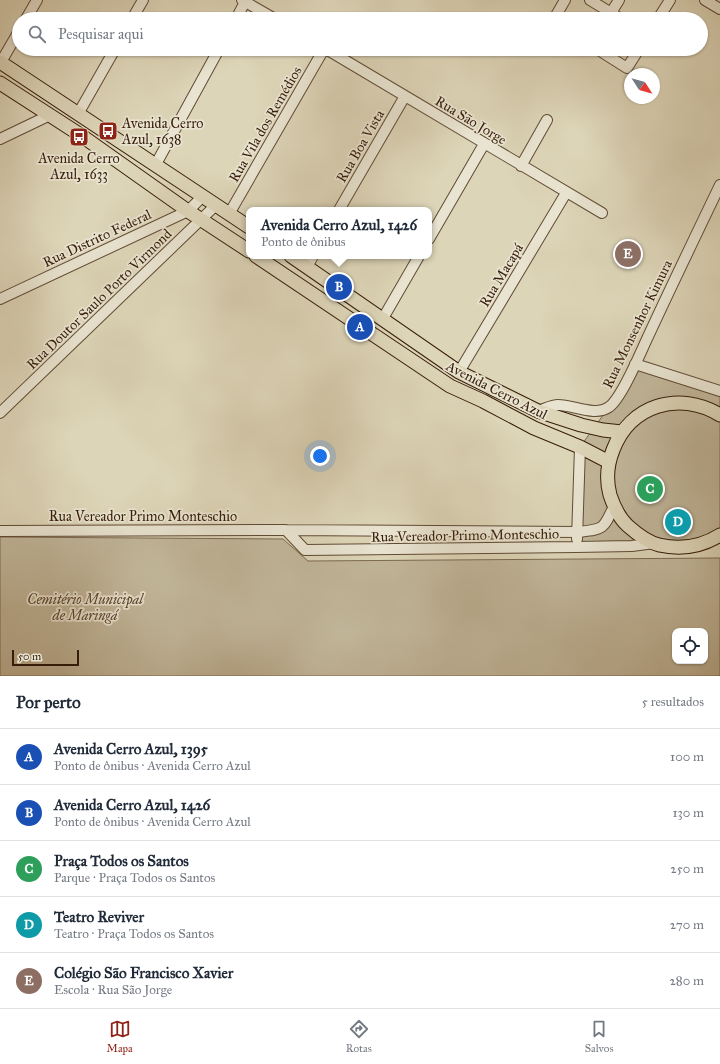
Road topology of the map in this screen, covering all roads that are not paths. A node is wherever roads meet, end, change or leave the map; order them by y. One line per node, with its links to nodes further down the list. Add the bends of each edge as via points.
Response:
1 (37, 0): 10 (street)
2 (142, 0): 11 (street)
3 (565, 0): 14 (street)
4 (590, 0): 15 (street)
5 (619, 0): 16 (street)
6 (670, 0): 17 (street)
7 (705, 0): 9 (street)
8 (245, 1): 12 (street); 13 (street)
9 (720, 9)
10 (30, 12)
11 (136, 12)
12 (240, 12)
13 (263, 12)
14 (558, 12)
15 (604, 12)
16 (612, 12)
17 (662, 12)
18 (12, 42): 25 (street)
19 (110, 56): 28 (street)
20 (215, 56): 35 (street)
21 (321, 56): 44 (street, Rua Vila dos Remédios)
22 (337, 56): 27 (street, Rua São Jorge)
23 (608, 56): 24 (street, via 627,68)
24 (635, 56)
25 (0, 62): 28 (main road)
26 (0, 83): 29 (main road)
27 (405, 96): 34 (street, Rua São Jorge); 41 (street, Rua Boa Vista)
28 (78, 114): 32 (main road)
29 (50, 115): 31 (main road); 33 (street)
30 (547, 120): 36 (street)
31 (72, 130): 32 (main road, via 103,143 111,142); 42 (main road)
32 (112, 136): 35 (main road)
33 (0, 138)
34 (484, 144): 36 (street, Rua São Jorge); 47 (street)
35 (156, 164): 39 (main road)
36 (521, 166): 38 (street, Rua São Jorge)
37 (720, 184): 54 (street, Rua Monsenhor Kimura)
38 (566, 193): 43 (street, Rua São Jorge); 55 (street, Rua Macapá)
39 (203, 196): 40 (main road); 42 (street, Rua Distrito Federal)
40 (216, 205): 44 (main road); 45 (street, Rua Doutor Saulo Porto Virmond)
41 (341, 207)
42 (188, 211): 45 (main road); 52 (street, Rua Distrito Federal)
43 (602, 213)
44 (229, 214): 46 (main road)
45 (202, 219): 48 (main road); 60 (street, Rua Doutor Saulo Porto Virmond)
46 (246, 225)
47 (432, 234)
48 (246, 249)
49 (260, 259): 58 (main road, Avenida Cerro Azul, via 450,386)
50 (417, 259): 53 (street)
51 (310, 261): 53 (main road, Avenida Cerro Azul)
52 (0, 299)
53 (382, 320): 55 (main road, Avenida Cerro Azul)
54 (635, 364): 57 (street); 59 (street, Rua Monsenhor Kimura, via 616,399 602,411 559,405)
55 (460, 372): 56 (main road, Avenida Cerro Azul)
56 (495, 390): 58 (main road); 59 (main road, Avenida Cerro Azul)
57 (720, 391)
58 (488, 404): 63 (main road, Avenida Cerro Azul, via 534,428)
59 (538, 411): 62 (main road, Avenida Cerro Azul, via 581,425)
60 (0, 413)
61 (720, 415): 62 (main road, via 709,408 690,403 666,404 652,408 635,418)
62 (622, 432): 64 (main road)
63 (580, 447): 64 (main road, Avenida Cerro Azul); 68 (street)
64 (608, 462): 65 (main road, via 608,486)
65 (614, 506): 68 (street, Rua Vereador Primo Monteschio, via 605,524 599,529); 70 (main road, via 628,526)
66 (286, 530): 67 (street, Rua Vereador Primo Monteschio); 68 (street, Rua Vereador Primo Monteschio); 73 (street, Rua Vereador Primo Monteschio, via 305,550)
67 (0, 531)
68 (578, 532): 73 (street)
69 (720, 535): 72 (main road, via 711,541)
70 (654, 543): 72 (main road, via 672,548); 73 (street, Rua Vereador Primo Monteschio)
71 (720, 546): 72 (main road)
72 (691, 547)
73 (576, 548)

